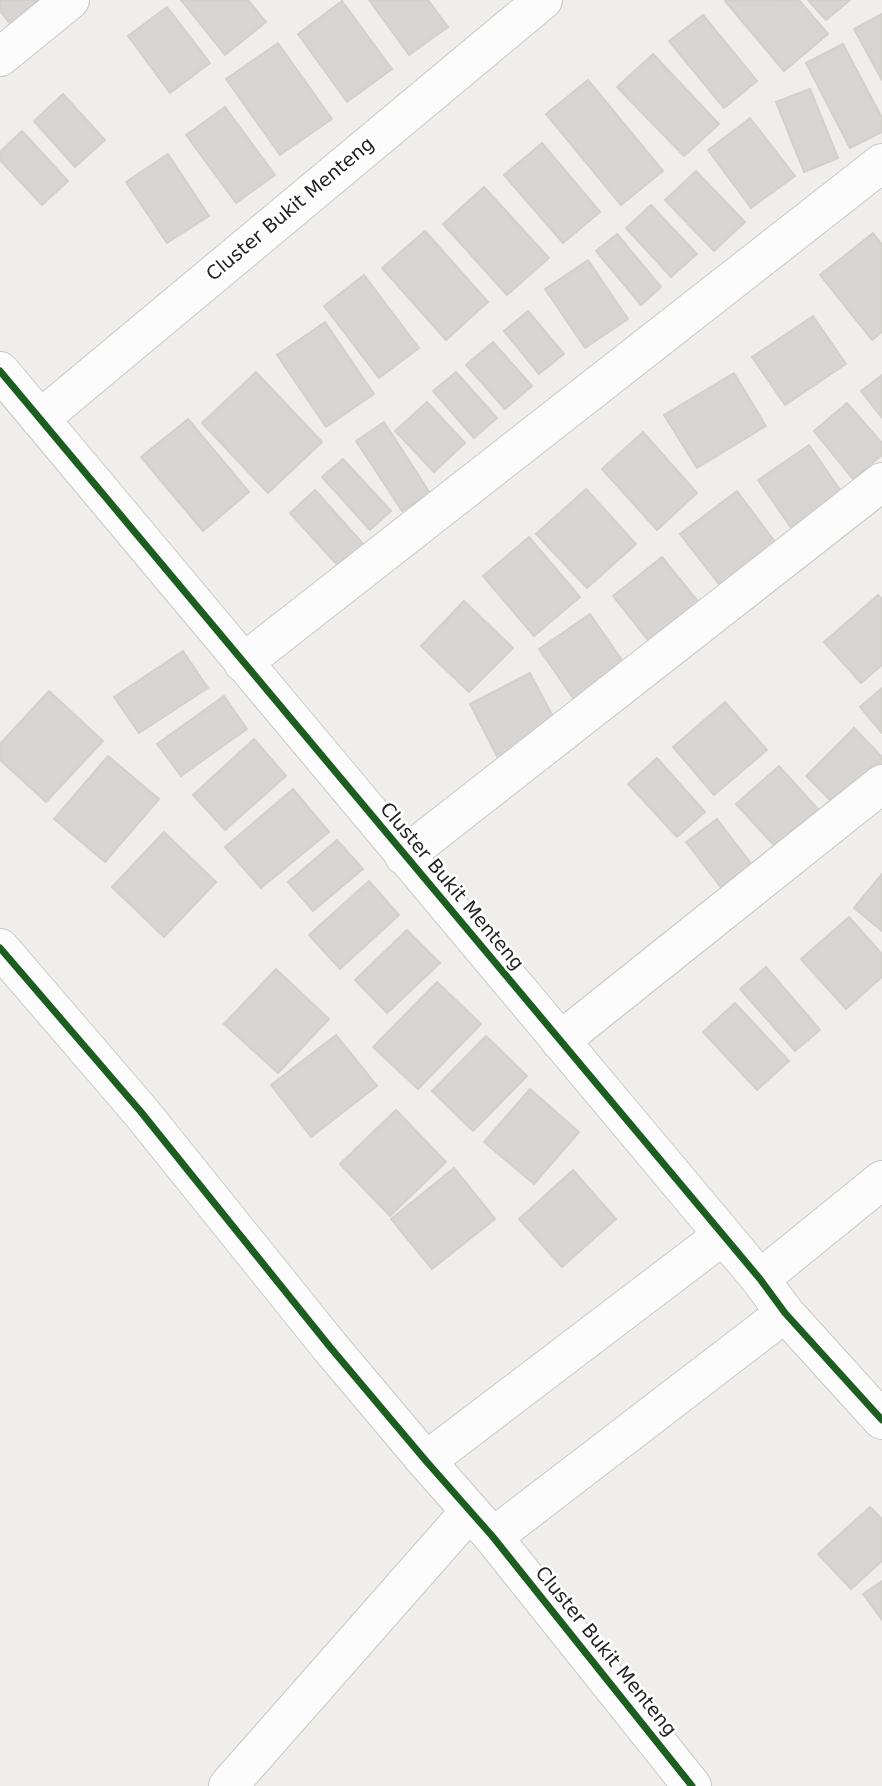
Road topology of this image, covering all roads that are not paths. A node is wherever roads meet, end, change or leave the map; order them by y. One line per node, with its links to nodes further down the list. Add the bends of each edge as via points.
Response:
1 (70, 0): 3 (street)
2 (542, 0): 6 (street, Cluster Bukit Menteng)
3 (0, 57)
4 (882, 163): 8 (street)
5 (0, 372): 6 (street, Cluster Bukit Menteng)
6 (40, 419): 8 (street, Cluster Bukit Menteng)
7 (882, 482): 10 (street)
8 (243, 663): 10 (street, Cluster Bukit Menteng)
9 (882, 783): 12 (street)
10 (404, 856): 12 (street, Cluster Bukit Menteng)
11 (0, 948): 18 (street, Cluster Bukit Menteng, via 141,1112)
12 (560, 1041): 14 (street, Cluster Bukit Menteng)
13 (882, 1180): 15 (street)
14 (722, 1236): 15 (street, Cluster Bukit Menteng); 18 (street)
15 (760, 1279): 16 (street, Cluster Bukit Menteng)
16 (785, 1313): 17 (street, Cluster Bukit Menteng); 19 (street)
17 (882, 1420)
18 (426, 1461): 19 (street, Cluster Bukit Menteng)
19 (482, 1524): 20 (street); 21 (street, Cluster Bukit Menteng)
20 (228, 1786)
21 (692, 1786)

